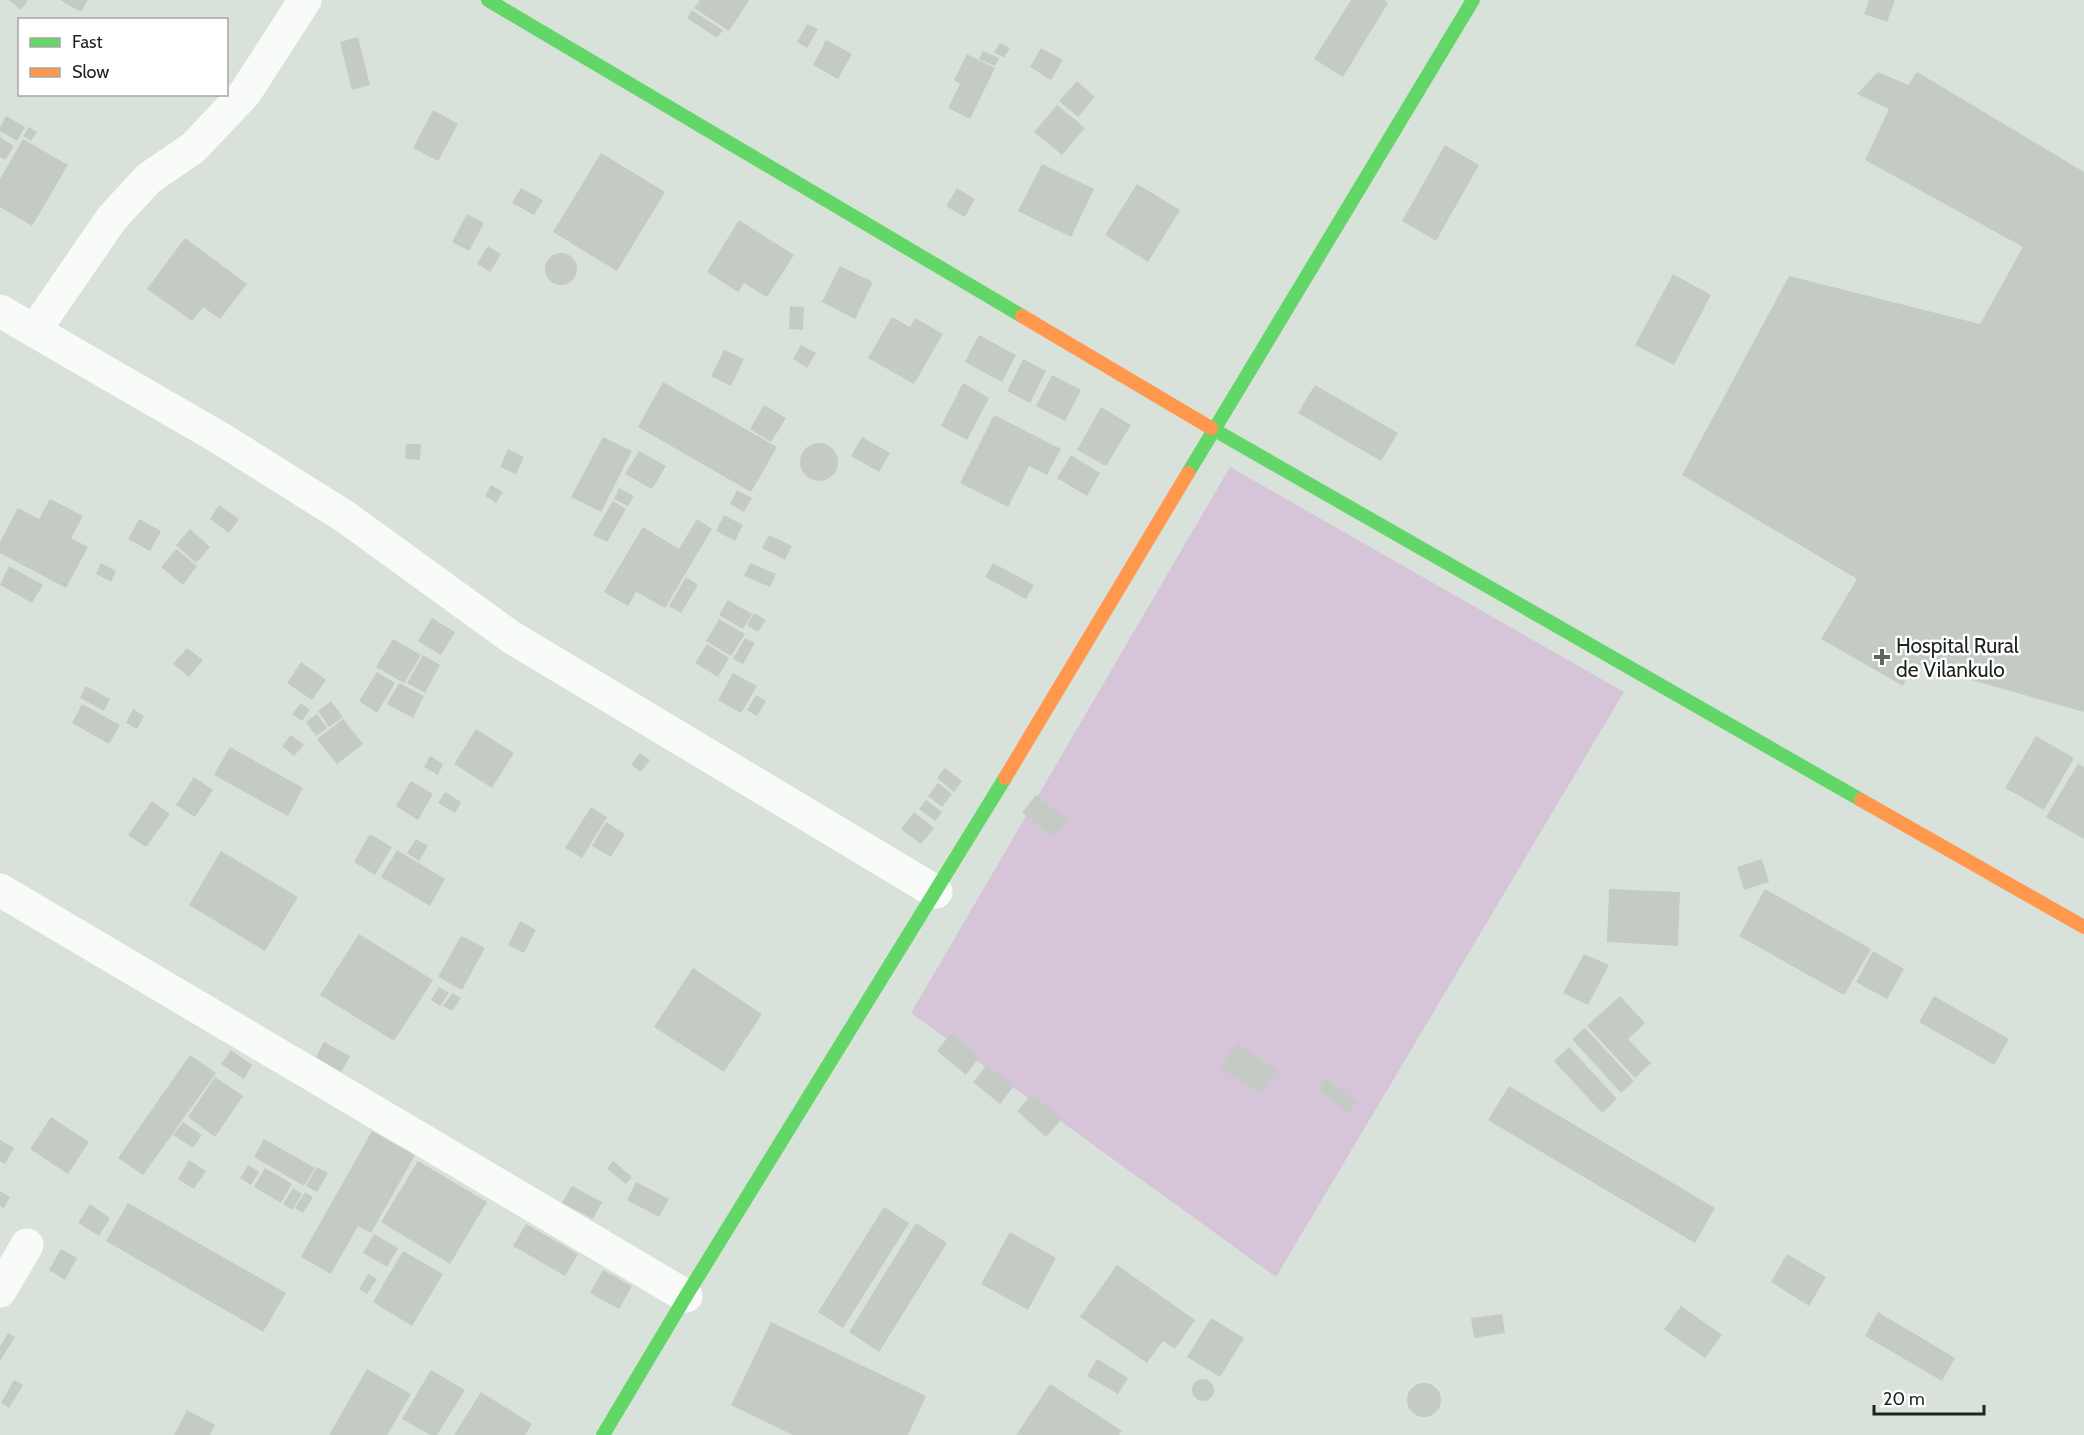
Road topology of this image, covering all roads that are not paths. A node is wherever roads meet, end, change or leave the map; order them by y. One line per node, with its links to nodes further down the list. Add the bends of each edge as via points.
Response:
1 (305, 0): 5 (street, via 244,93 193,148 149,178 112,218)
2 (488, 0): 6 (street)
3 (1473, 0): 6 (street)
4 (0, 311): 5 (street)
5 (34, 330): 8 (street, via 344,516 511,637)
6 (1213, 429): 8 (street); 9 (street)
7 (0, 890): 12 (street)
8 (936, 892): 12 (street)
9 (2084, 927)
10 (27, 1245): 11 (street)
11 (0, 1291)
12 (686, 1296): 13 (street)
13 (603, 1435)

